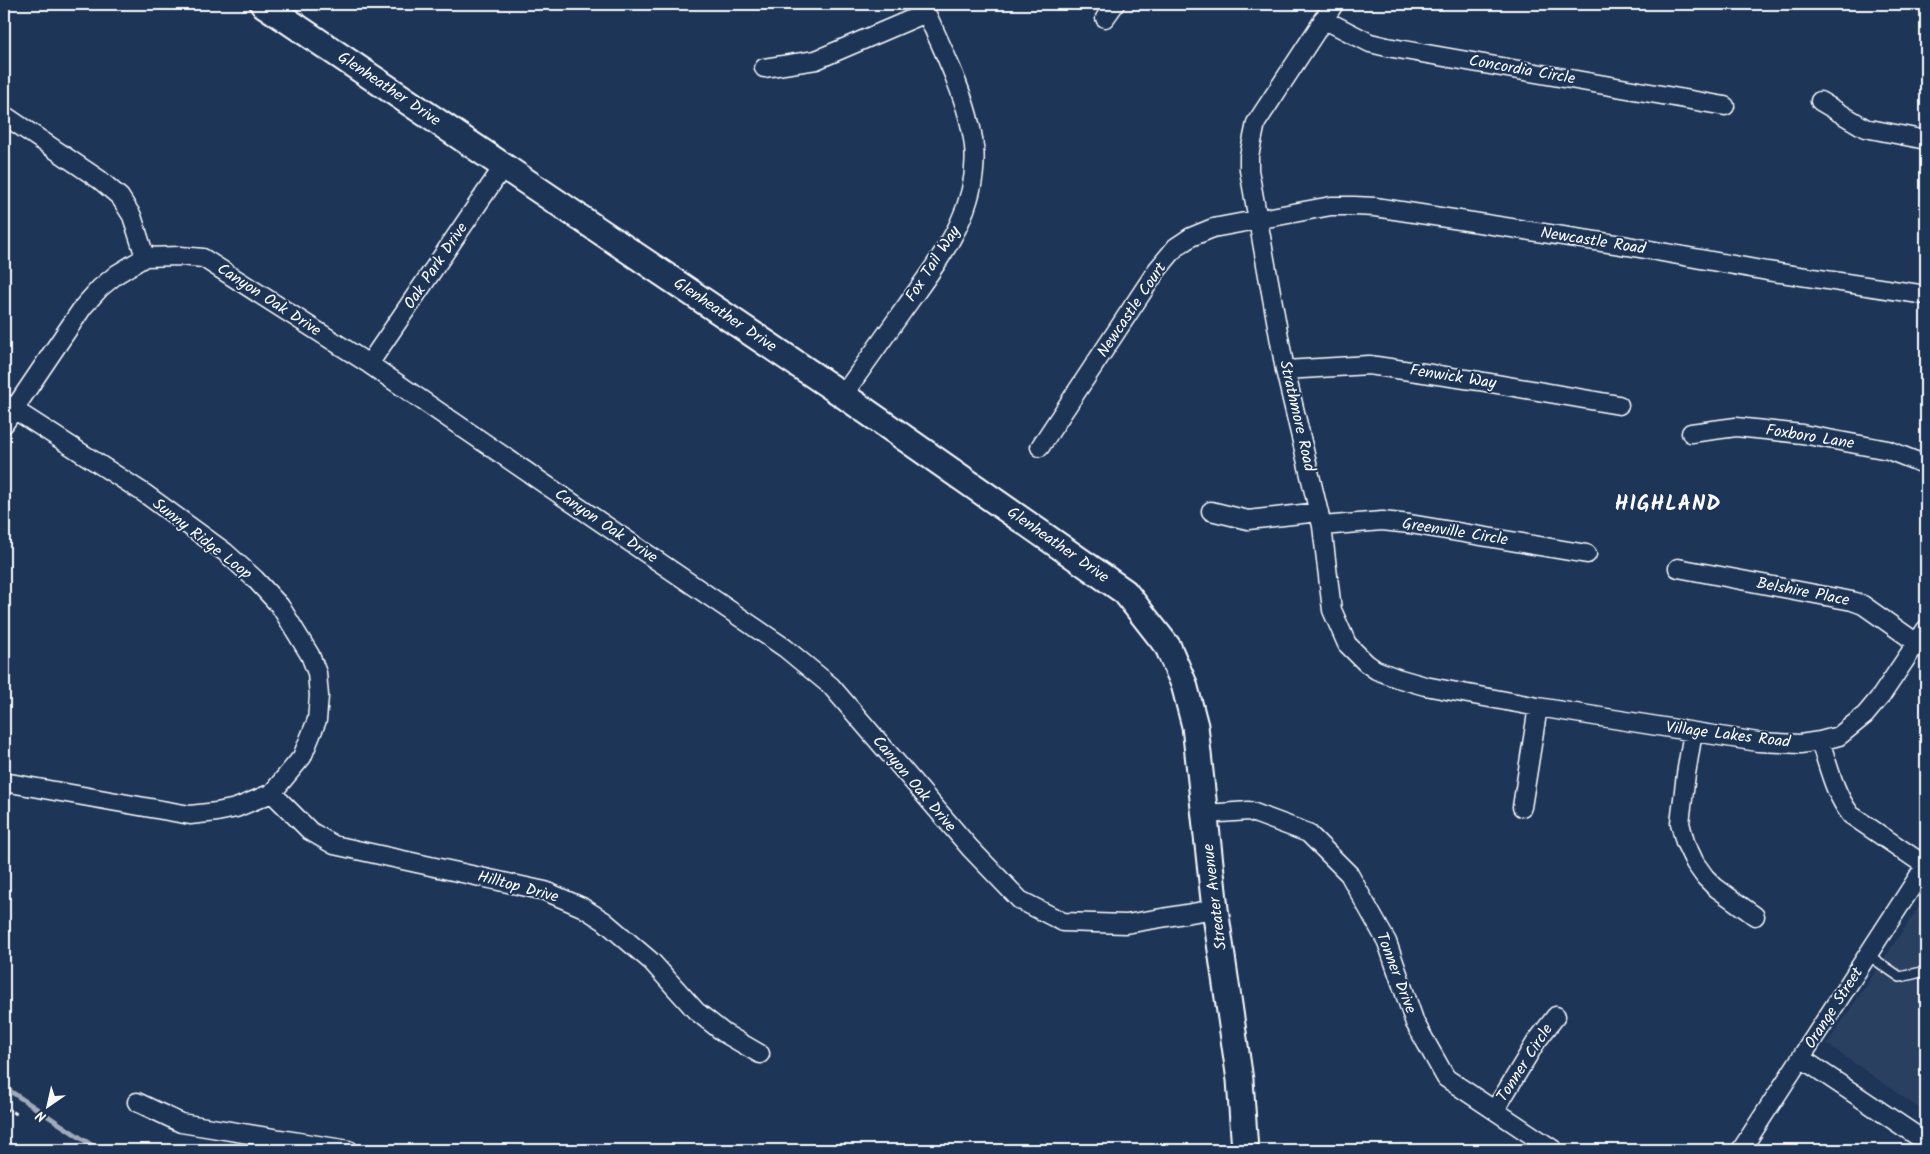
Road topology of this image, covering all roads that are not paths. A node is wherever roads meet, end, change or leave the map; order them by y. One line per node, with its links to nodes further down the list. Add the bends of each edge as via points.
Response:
1 (263, 4): 10 (street, Glenheather Drive)
2 (1334, 4): 4 (street, Strathmore Road)
3 (924, 8): 5 (street, via 816,60); 16 (street, Fox Tail Way, via 965,105 974,145 974,175 967,207 954,237)
4 (1323, 19): 7 (street, Concordia Circle, via 1370,43 1387,47); 11 (street, Strathmore Road, via 1256,123 1249,170)
5 (764, 68)
6 (1820, 101): 9 (street, via 1865,128)
7 (1726, 106)
8 (4, 115): 12 (street, via 120,197 132,216)
9 (1926, 140)
10 (503, 167): 14 (street, Oak Park Drive); 16 (street, Glenheather Drive)
11 (1258, 218): 13 (street, Newcastle Road, via 1331,206 1375,207); 15 (street, Strathmore Road); 21 (street, Newcastle Court, via 1213,228 1176,247)
12 (144, 257): 14 (street, Canyon Oak Drive, via 203,258); 18 (street, via 100,288)
13 (1926, 295)
14 (369, 364): 37 (street, Canyon Oak Drive, via 785,648 831,686 970,848 1020,900 1063,922 1126,924)
15 (1286, 370): 17 (street, Fenwick Way, via 1369,364); 24 (street, Strathmore Road)
16 (843, 395): 28 (street, Glenheather Drive, via 1125,592)
17 (1619, 405)
18 (9, 406): 19 (street); 33 (street, Sunny Ridge Loop, via 144,494 224,552 280,606 310,655 317,673 320,696 317,720 302,757)
19 (4, 424)
20 (1691, 432): 22 (street, Foxboro Lane, via 1736,427 1802,434 1888,450)
21 (1040, 447)
22 (1926, 465)
23 (1211, 511): 24 (street, Greenville Circle, via 1248,520)
24 (1320, 519): 25 (street, Greenville Circle, via 1410,524); 29 (street, Strathmore Road, via 1332,610 1347,644 1366,663 1376,670 1425,686)
25 (1586, 554)
26 (1678, 568): 27 (street, Belshire Place, via 1852,601)
27 (1922, 636): 31 (street, Village Lakes Road, via 1864,715 1839,736)
28 (1168, 647): 35 (street, Streater Avenue, via 1184,684 1195,726)
29 (1538, 707): 30 (street, Village Lakes Road); 34 (street)
30 (1693, 732): 31 (street, Village Lakes Road, via 1758,742); 38 (street, via 1680,823 1685,842 1705,877)
31 (1820, 742): 36 (street, via 1833,784 1851,815)
32 (4, 782): 33 (street, Sunny Ridge Loop, via 190,815 236,808)
33 (272, 793): 42 (street, Hilltop Drive, via 310,831 334,845 545,891 582,907 652,962 696,1011 724,1033)
34 (1522, 807)
35 (1205, 814): 37 (street, Streater Avenue); 45 (street, Tonner Drive, via 1249,810 1308,833 1350,874 1387,942 1415,1023 1446,1078)
36 (1926, 866): 39 (street, Orange Street)
37 (1215, 909): 48 (street, Streater Avenue, via 1240,1080)
38 (1755, 916)
39 (1868, 955): 40 (lane, via 1900,977); 43 (street, Orange Street)
40 (1926, 971)
41 (1556, 1016): 45 (street, Tonner Circle, via 1536,1042)
42 (760, 1054)
43 (1801, 1058): 46 (street); 50 (street, Orange Street)
44 (137, 1102): 47 (street, via 181,1123)
45 (1495, 1110): 49 (street, Tonner Drive)
46 (1926, 1142)
47 (349, 1150)
48 (1245, 1150)
49 (1554, 1150)
50 (1741, 1150)

